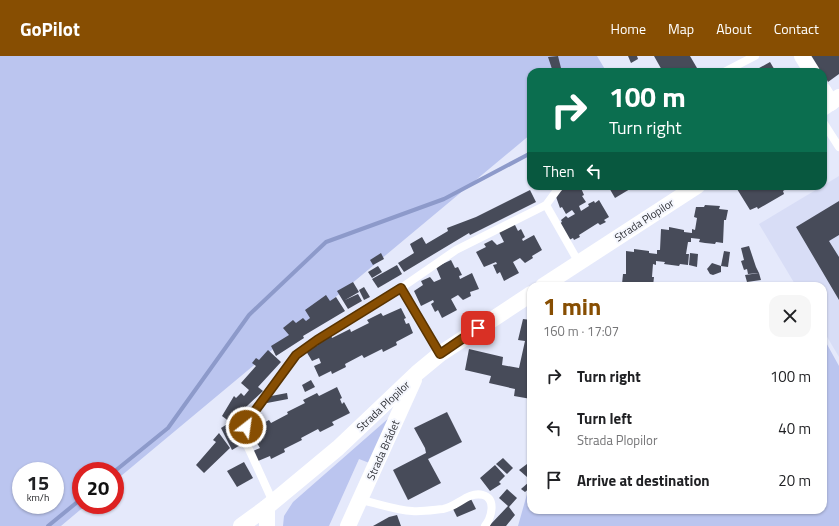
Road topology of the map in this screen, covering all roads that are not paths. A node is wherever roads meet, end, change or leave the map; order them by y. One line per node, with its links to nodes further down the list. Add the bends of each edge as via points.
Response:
1 (755, 56): 3 (lane)
2 (802, 56): 4 (street)
3 (732, 68)
4 (810, 68)
5 (827, 128): 6 (lane)
6 (839, 148)
7 (557, 190): 9 (lane)
8 (685, 190): 10 (street, Strada Plopilor)
9 (546, 205): 10 (lane); 12 (lane, via 456,250)
10 (579, 263): 11 (street, Strada Plopilor)
11 (549, 282)
12 (401, 288): 14 (lane); 17 (lane, via 296,355 249,419 243,436)
13 (527, 297): 14 (street, Strada Plopilor)
14 (440, 354): 15 (street, Strada Plopilor)
15 (417, 373): 16 (street, Strada Brădet); 17 (street, Strada Plopilor, via 338,448)
16 (360, 500): 20 (street, Strada Brădet); 21 (lane, via 412,511 445,508 475,493 485,495 490,500 492,508 491,518)
17 (270, 504): 18 (street, Strada Plopilor); 19 (street)
18 (240, 526)
19 (267, 526)
20 (348, 526)
21 (485, 526)

